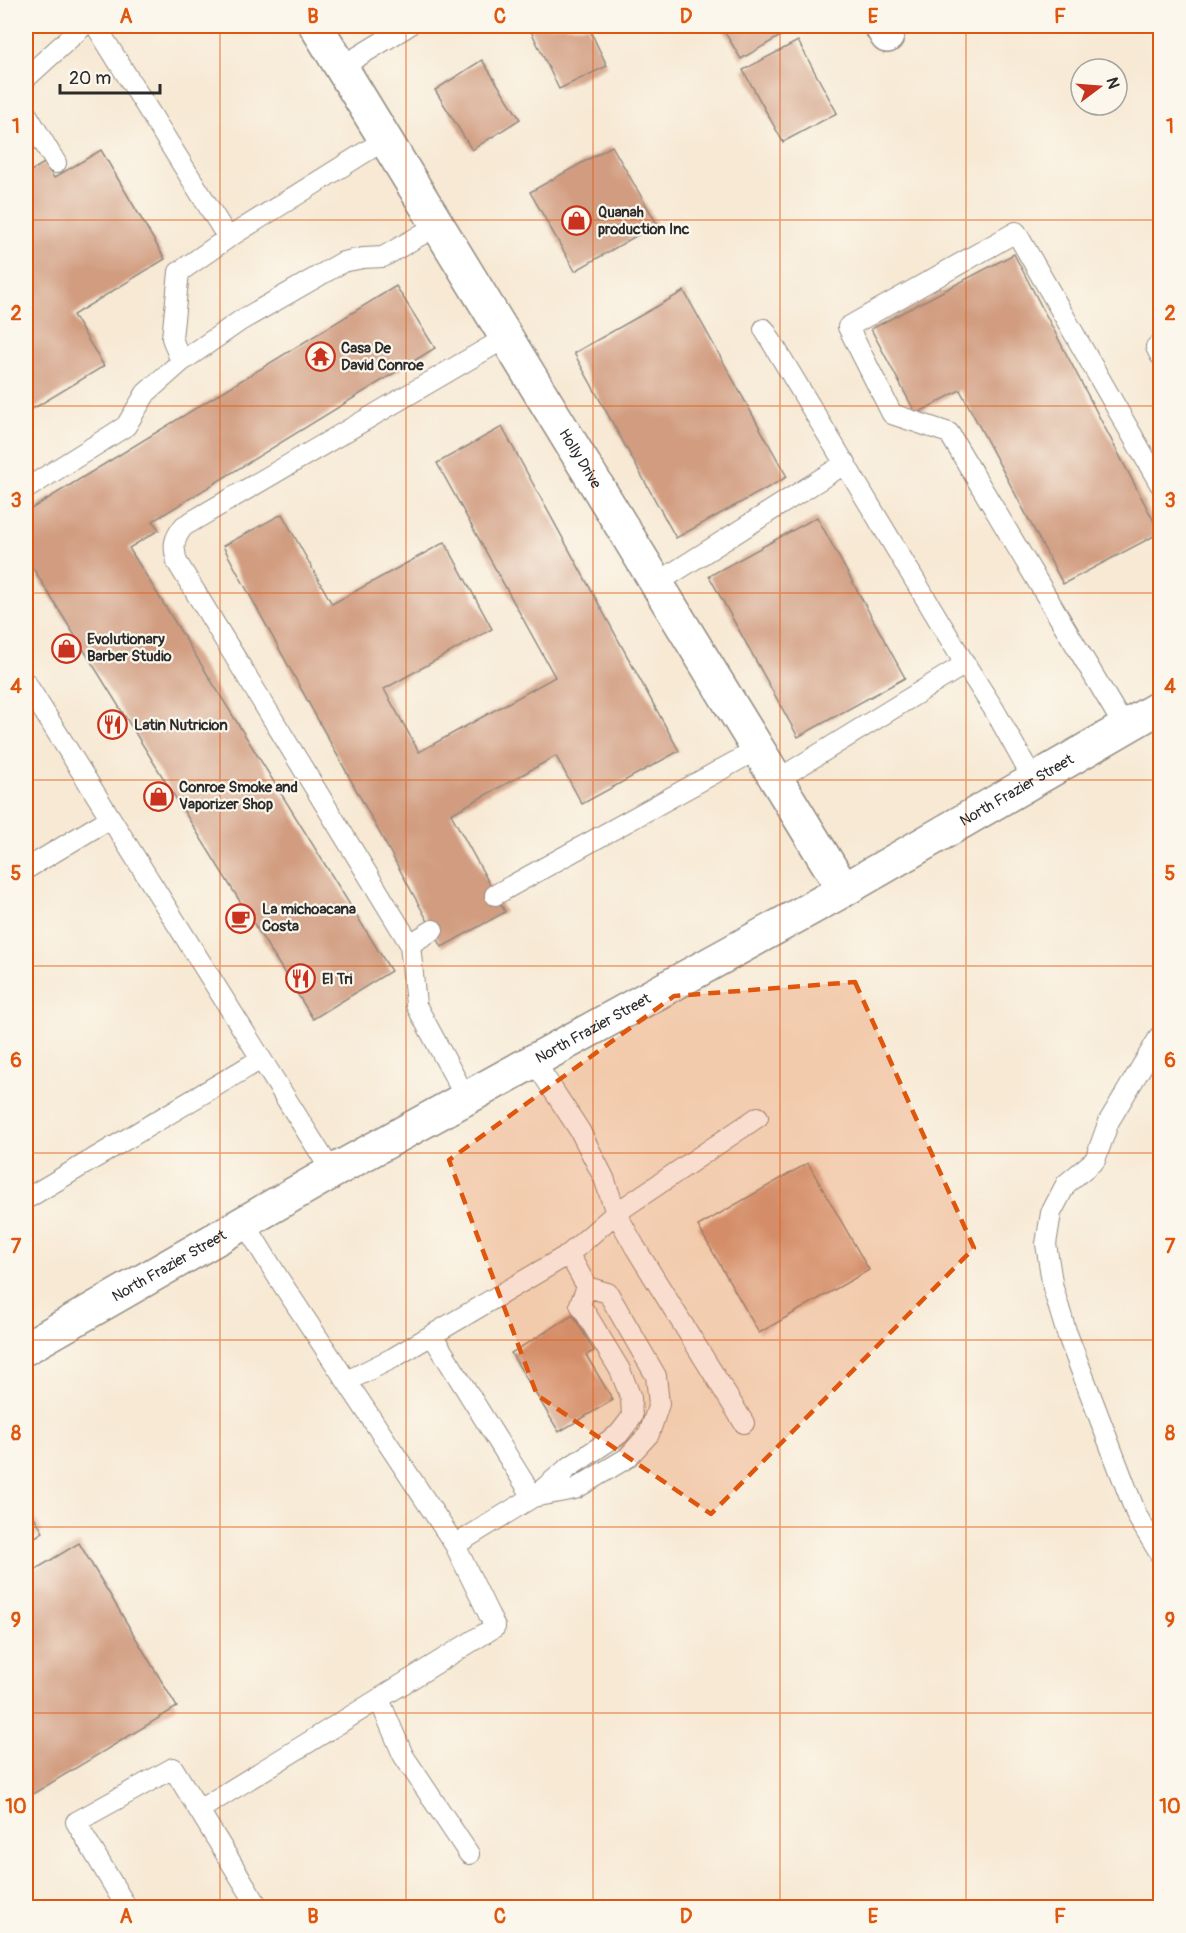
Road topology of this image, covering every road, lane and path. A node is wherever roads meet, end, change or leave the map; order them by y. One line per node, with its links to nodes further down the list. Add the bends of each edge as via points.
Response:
1 (83, 26): 6 (lane)
2 (96, 26): 11 (lane)
3 (316, 26): 5 (main road, Holly Drive)
4 (408, 26): 5 (lane)
5 (341, 66): 8 (main road, Holly Drive)
6 (26, 78)
7 (26, 113): 9 (lane)
8 (386, 139): 10 (main road, Holly Drive); 11 (lane)
9 (56, 163)
10 (438, 225): 13 (main road, Holly Drive); 16 (lane, via 383,257 343,262 240,321)
11 (228, 238): 16 (lane, via 179,272 172,338)
12 (764, 328): 17 (lane)
13 (507, 337): 20 (main road, Holly Drive); 33 (lane, via 184,526 175,537 173,548 177,562)
14 (1161, 344): 15 (lane, via 1156,347)
15 (1161, 355)
16 (181, 362): 19 (lane, via 146,393 126,426)
17 (846, 463): 20 (lane); 21 (lane)
18 (1161, 484): 24 (lane, via 1017,232 848,327 892,414 949,433)
19 (26, 489)
20 (657, 583): 25 (main road, Holly Drive)
21 (965, 664): 26 (lane); 27 (lane)
22 (26, 683): 28 (lane)
23 (1161, 707): 24 (main road, North Frazier Street)
24 (1125, 728): 27 (main road, North Frazier Street)
25 (758, 749): 26 (main road, Holly Drive); 31 (lane)
26 (777, 780): 30 (main road, Holly Drive)
27 (1034, 781): 30 (main road, North Frazier Street)
28 (109, 819): 29 (lane); 35 (lane)
29 (26, 868)
30 (844, 890): 36 (main road, North Frazier Street)
31 (495, 895)
32 (433, 930): 33 (lane)
33 (410, 944): 37 (lane, via 416,1005)
34 (1161, 1036): 51 (lane, via 1109,1121 1095,1160 1066,1184 1051,1213 1046,1244 1053,1288 1066,1331 1137,1516)
35 (261, 1059): 39 (lane); 40 (lane)
36 (534, 1061): 37 (main road, North Frazier Street); 41 (lane, via 580,1131 604,1178)
37 (466, 1098): 39 (main road, North Frazier Street)
38 (758, 1117): 41 (lane)
39 (332, 1172): 42 (main road, North Frazier Street)
40 (26, 1199)
41 (616, 1213): 43 (lane); 48 (lane)
42 (244, 1222): 46 (main road, North Frazier Street); 47 (lane)
43 (570, 1254): 44 (lane); 45 (lane)
44 (587, 1287): 49 (lane, via 580,1304 620,1370 631,1398 632,1417 619,1434); 49 (lane, via 608,1293 656,1376 659,1404 649,1434 627,1458 575,1489)
45 (432, 1335): 47 (lane); 49 (lane)
46 (26, 1348)
47 (347, 1381): 50 (lane)
48 (744, 1423)
49 (533, 1497): 50 (lane)
50 (455, 1545): 52 (lane, via 495,1627)
51 (1161, 1554)
52 (379, 1699): 53 (lane); 54 (lane, via 403,1755)
53 (199, 1810): 55 (lane, via 173,1768 76,1822); 56 (lane)
54 (469, 1854)
55 (128, 1908)
56 (259, 1908)

